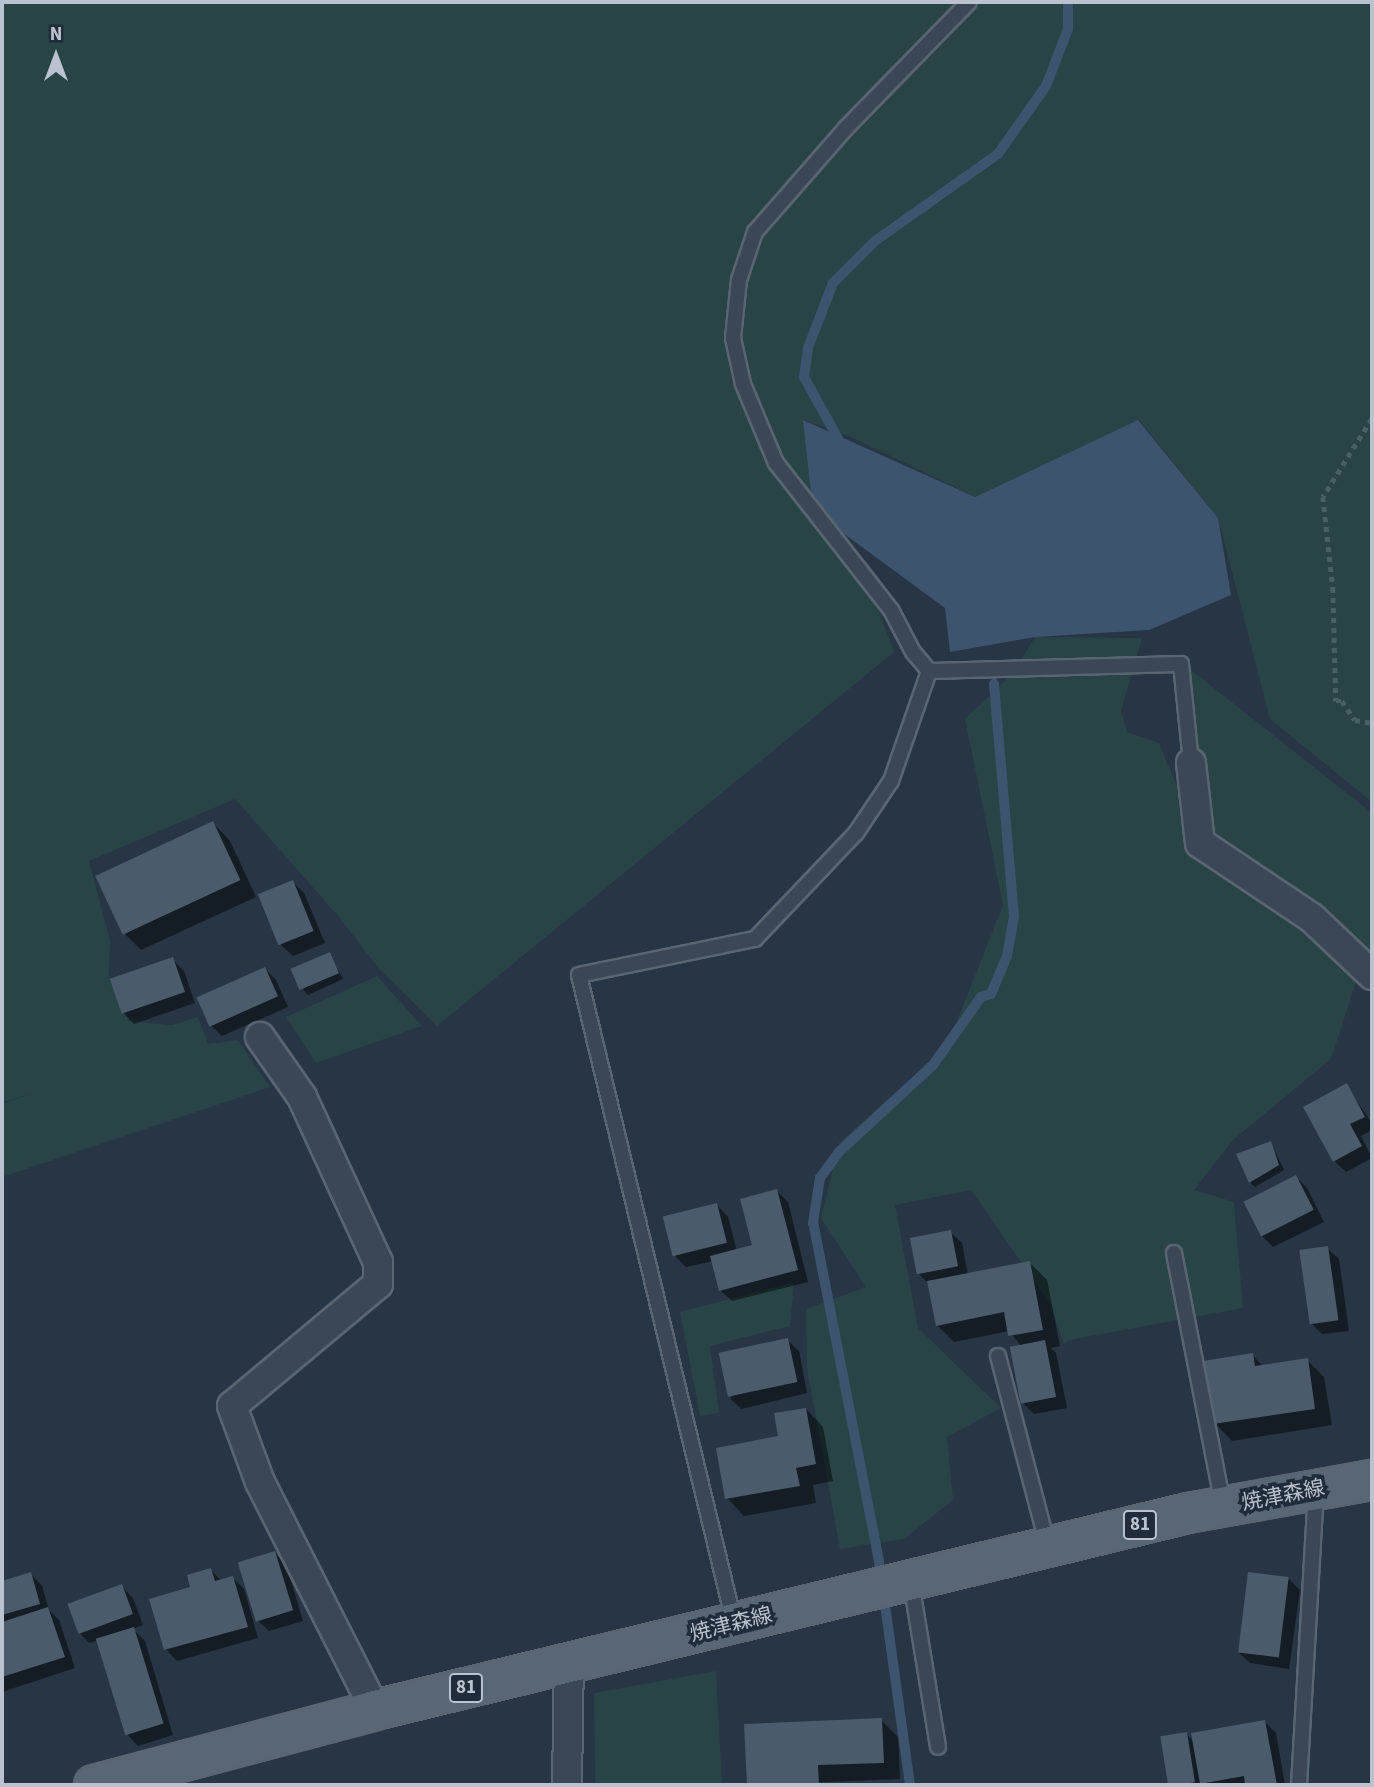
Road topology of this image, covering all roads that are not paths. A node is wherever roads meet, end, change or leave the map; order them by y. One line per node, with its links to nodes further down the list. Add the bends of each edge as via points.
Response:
1 (969, 2): 2 (lane, via 846,128 755,232 739,280 733,338 743,384 776,463 891,610 913,652)
2 (929, 671): 3 (lane, via 1181,664); 13 (lane, via 891,781 849,842 755,939 579,975)
3 (1191, 763): 4 (street, via 1200,842 1312,918)
4 (1372, 975)
5 (260, 1037): 15 (street, via 302,1097 378,1262 378,1284 232,1406 260,1482)
6 (1174, 1253): 10 (lane)
7 (999, 1356): 11 (lane)
8 (1372, 1480): 9 (main road, 焼津森線 / 81)
9 (1316, 1488): 10 (main road, 焼津森線 / 81); 19 (lane)
10 (1224, 1506): 11 (main road, 焼津森線 / 81)
11 (1049, 1547): 12 (main road, 焼津森線 / 81)
12 (911, 1581): 13 (main road, 焼津森線 / 81); 16 (lane)
13 (734, 1624): 14 (main road, 焼津森線 / 81)
14 (569, 1663): 15 (main road, 焼津森線 / 81); 18 (street)
15 (375, 1710): 17 (main road, 焼津森線 / 81)
16 (938, 1747)
17 (94, 1785)
18 (567, 1785)
19 (1299, 1785)

